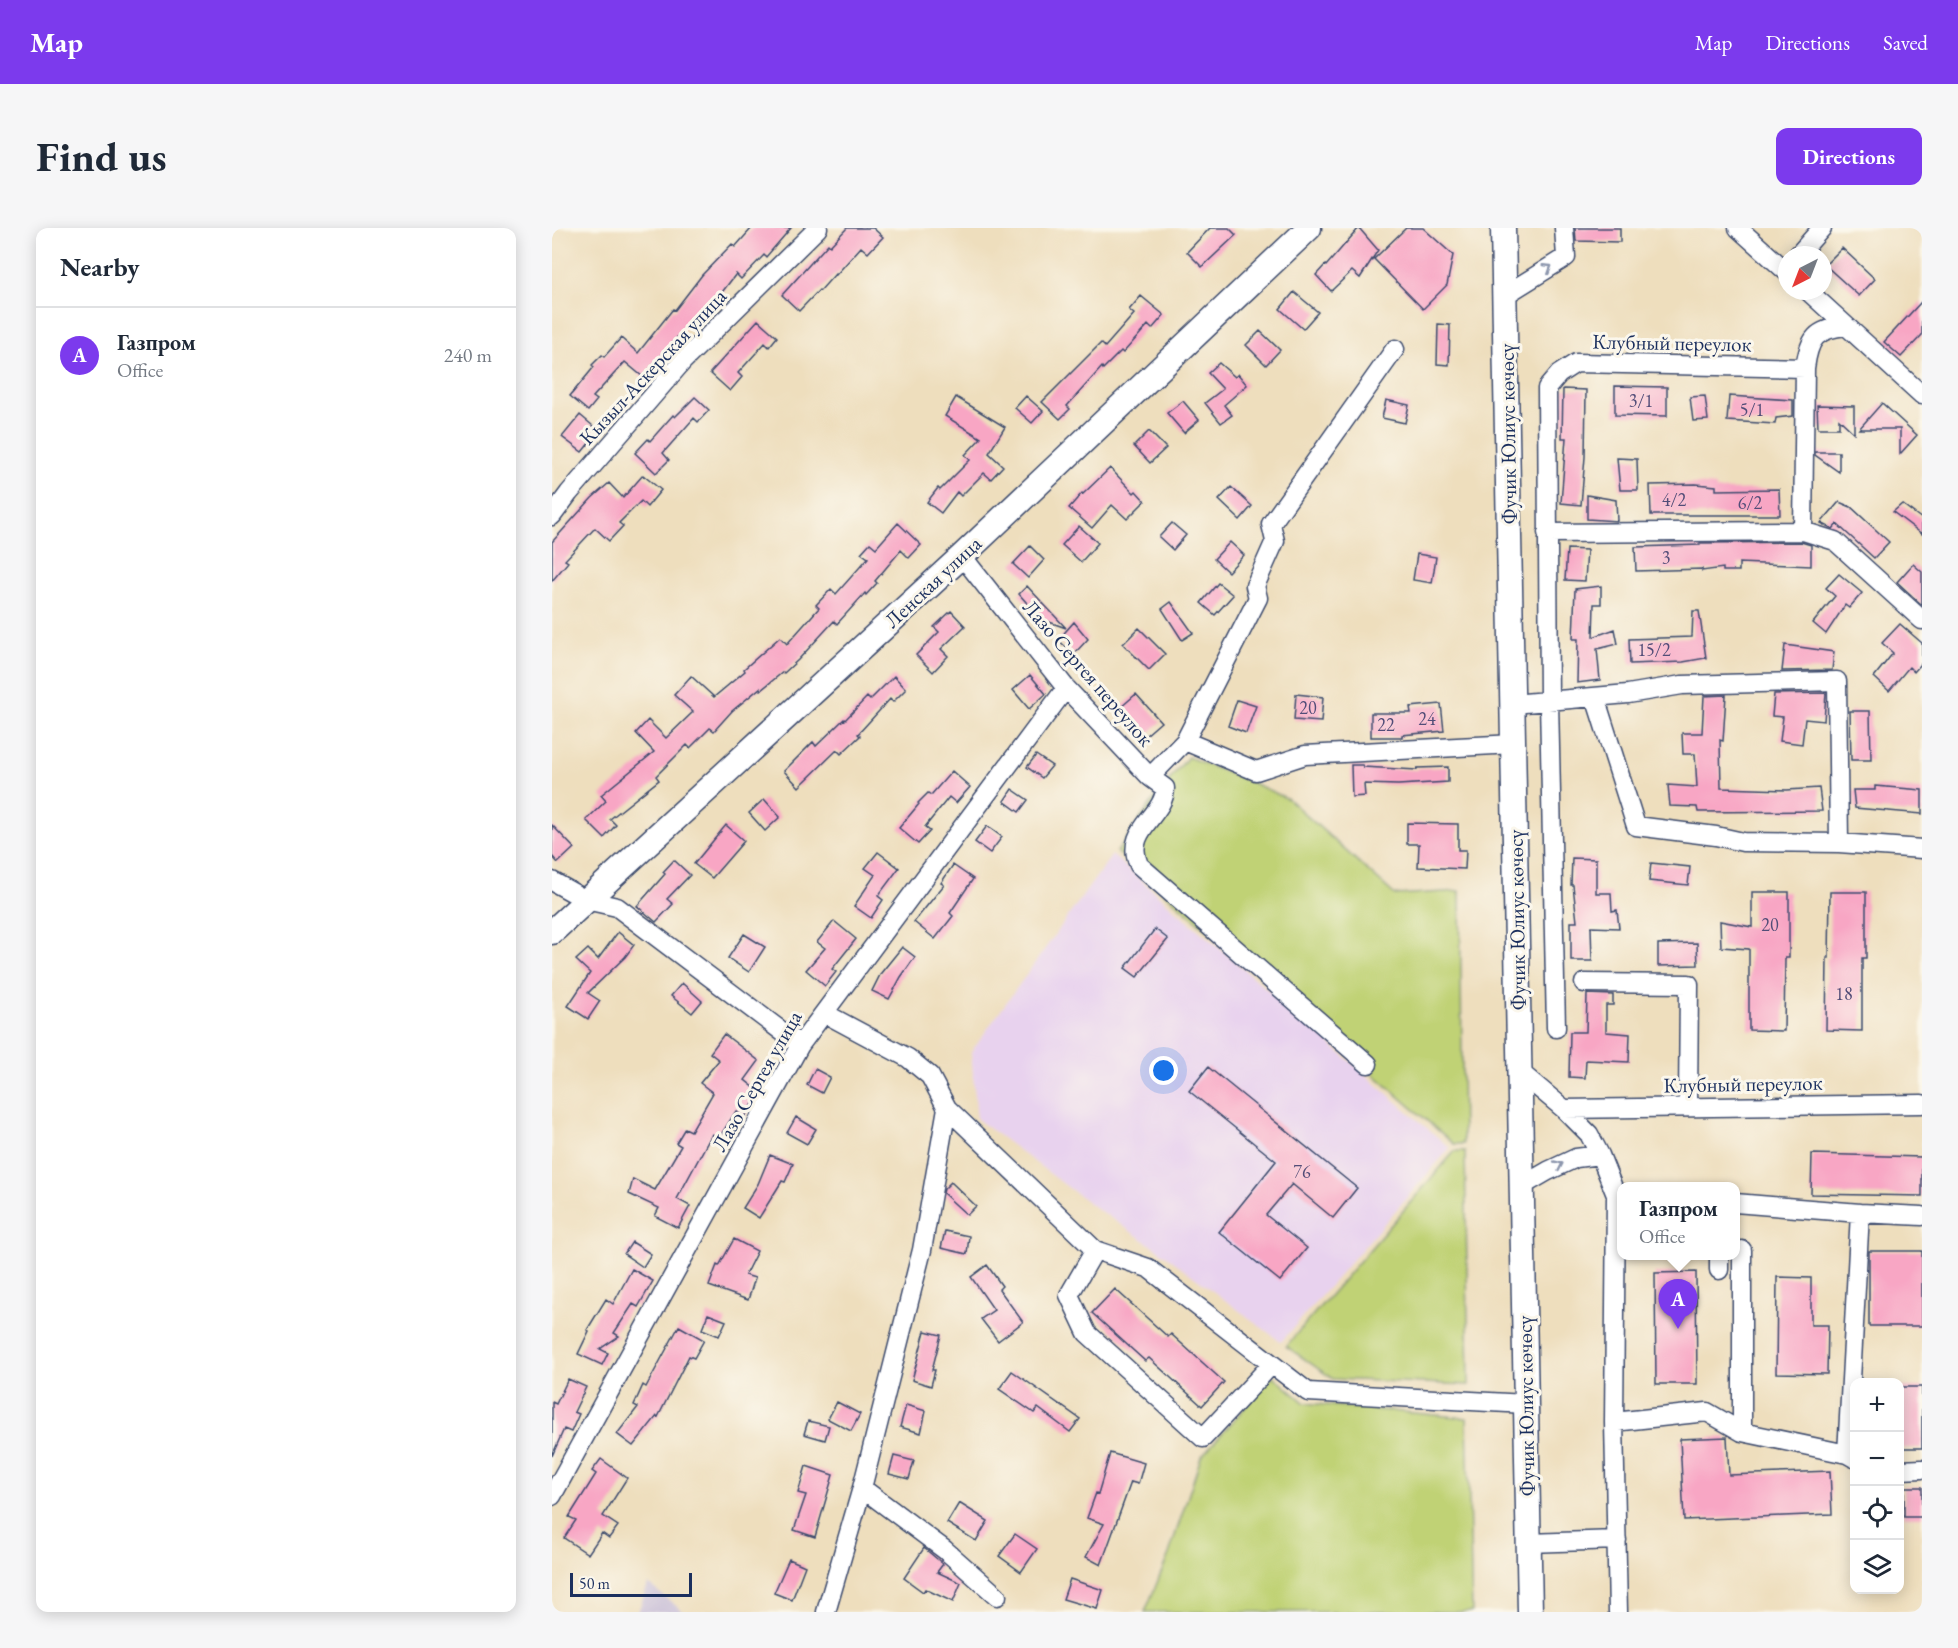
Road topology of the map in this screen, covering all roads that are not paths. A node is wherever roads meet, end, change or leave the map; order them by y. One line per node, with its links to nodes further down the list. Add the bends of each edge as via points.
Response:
1 (818, 228): 15 (street, Кызыл-Аскерская улица, via 683,361)
2 (1309, 228): 18 (main road, Ленская улица)
3 (1503, 228): 9 (main road, Фучик Юлиус көчөсү)
4 (1564, 228): 9 (street, one-way to 4, via 1566,257)
5 (1738, 228): 8 (street)
6 (1822, 228): 7 (street)
7 (1806, 246)
8 (1778, 262)
9 (1505, 295): 23 (main road, Фучик Юлиус көчөсү)
10 (1818, 300): 11 (street)
11 (1846, 326): 13 (street, via 1829,328 1814,337); 14 (street)
12 (1395, 350): 24 (street, Лазо Сергея переулок, via 1271,524 1275,541 1255,586 1258,598)
13 (1806, 368): 16 (street); 17 (street, Клубный переулок, via 1576,363 1547,388)
14 (1918, 383)
15 (552, 516)
16 (1803, 531): 17 (street); 19 (street, via 1835,541)
17 (1547, 533): 22 (street, Клубный переулок)
18 (962, 556): 20 (street, Лазо Сергея переулок); 30 (main road, Ленская улица)
19 (1922, 620)
20 (1066, 688): 26 (street, Лазо Сергея переулок); 33 (street, Лазо Сергея улица)
21 (1595, 697): 22 (street); 27 (street, via 1636,826 1743,842); 27 (street, via 1682,685 1837,681)
22 (1549, 701): 23 (street); 34 (street, Клубный переулок)
23 (1513, 704): 25 (main road, Фучик Юлиус көчөсү)
24 (1185, 741): 25 (street, Лазо Сергея переулок, via 1256,771 1305,755); 26 (street, Лазо Сергея переулок)
25 (1514, 744): 37 (main road, Фучик Юлиус көчөсү)
26 (1150, 777): 36 (street, via 1165,788 1165,797 1140,831 1135,857 1139,865)
27 (1839, 843): 28 (street)
28 (1922, 849)
29 (552, 881): 30 (street)
30 (586, 900): 31 (main road, Ленская улица); 35 (street, via 617,907)
31 (552, 932)
32 (1584, 983): 39 (street, via 1689,984)
33 (824, 1013): 35 (street, Лазо Сергея улица); 40 (street, via 908,1058 930,1076)
34 (1556, 1028)
35 (800, 1045): 58 (street, Лазо Сергея улица)
36 (1368, 1064)
37 (1520, 1072): 41 (street); 43 (main road, Фучик Юлиус көчөсү)
38 (1922, 1104): 39 (street, Клубный переулок)
39 (1688, 1107): 41 (street, Клубный переулок)
40 (947, 1108): 47 (street); 57 (street, via 922,1250)
41 (1564, 1109): 42 (street, via 1589,1134)
42 (1600, 1155): 43 (street, one-way to 42, via 1576,1158); 51 (street, via 1616,1195)
43 (1522, 1186): 50 (main road, Фучик Юлиус көчөсү)
44 (1740, 1203): 45 (street)
45 (1860, 1213): 46 (street); 53 (street)
46 (1922, 1216)
47 (1095, 1250): 49 (street, via 1148,1268); 49 (street, via 1070,1295 1087,1333 1203,1438)
48 (1742, 1250): 52 (street)
49 (1272, 1364): 50 (street, via 1308,1392)
50 (1526, 1404): 60 (main road, Фучик Юлиус көчөсү)
51 (1614, 1422): 52 (street, via 1707,1412); 59 (street)
52 (1742, 1432): 54 (street)
53 (1852, 1432)
54 (1850, 1456)
55 (1922, 1469): 56 (street)
56 (1904, 1470)
57 (862, 1488): 61 (street, via 945,1550); 62 (street)
58 (552, 1496)
59 (1617, 1540): 60 (street); 64 (street)
60 (1528, 1543): 63 (main road, Фучик Юлиус көчөсү)
61 (997, 1596)
62 (826, 1612)
63 (1530, 1612)
64 (1618, 1612)

